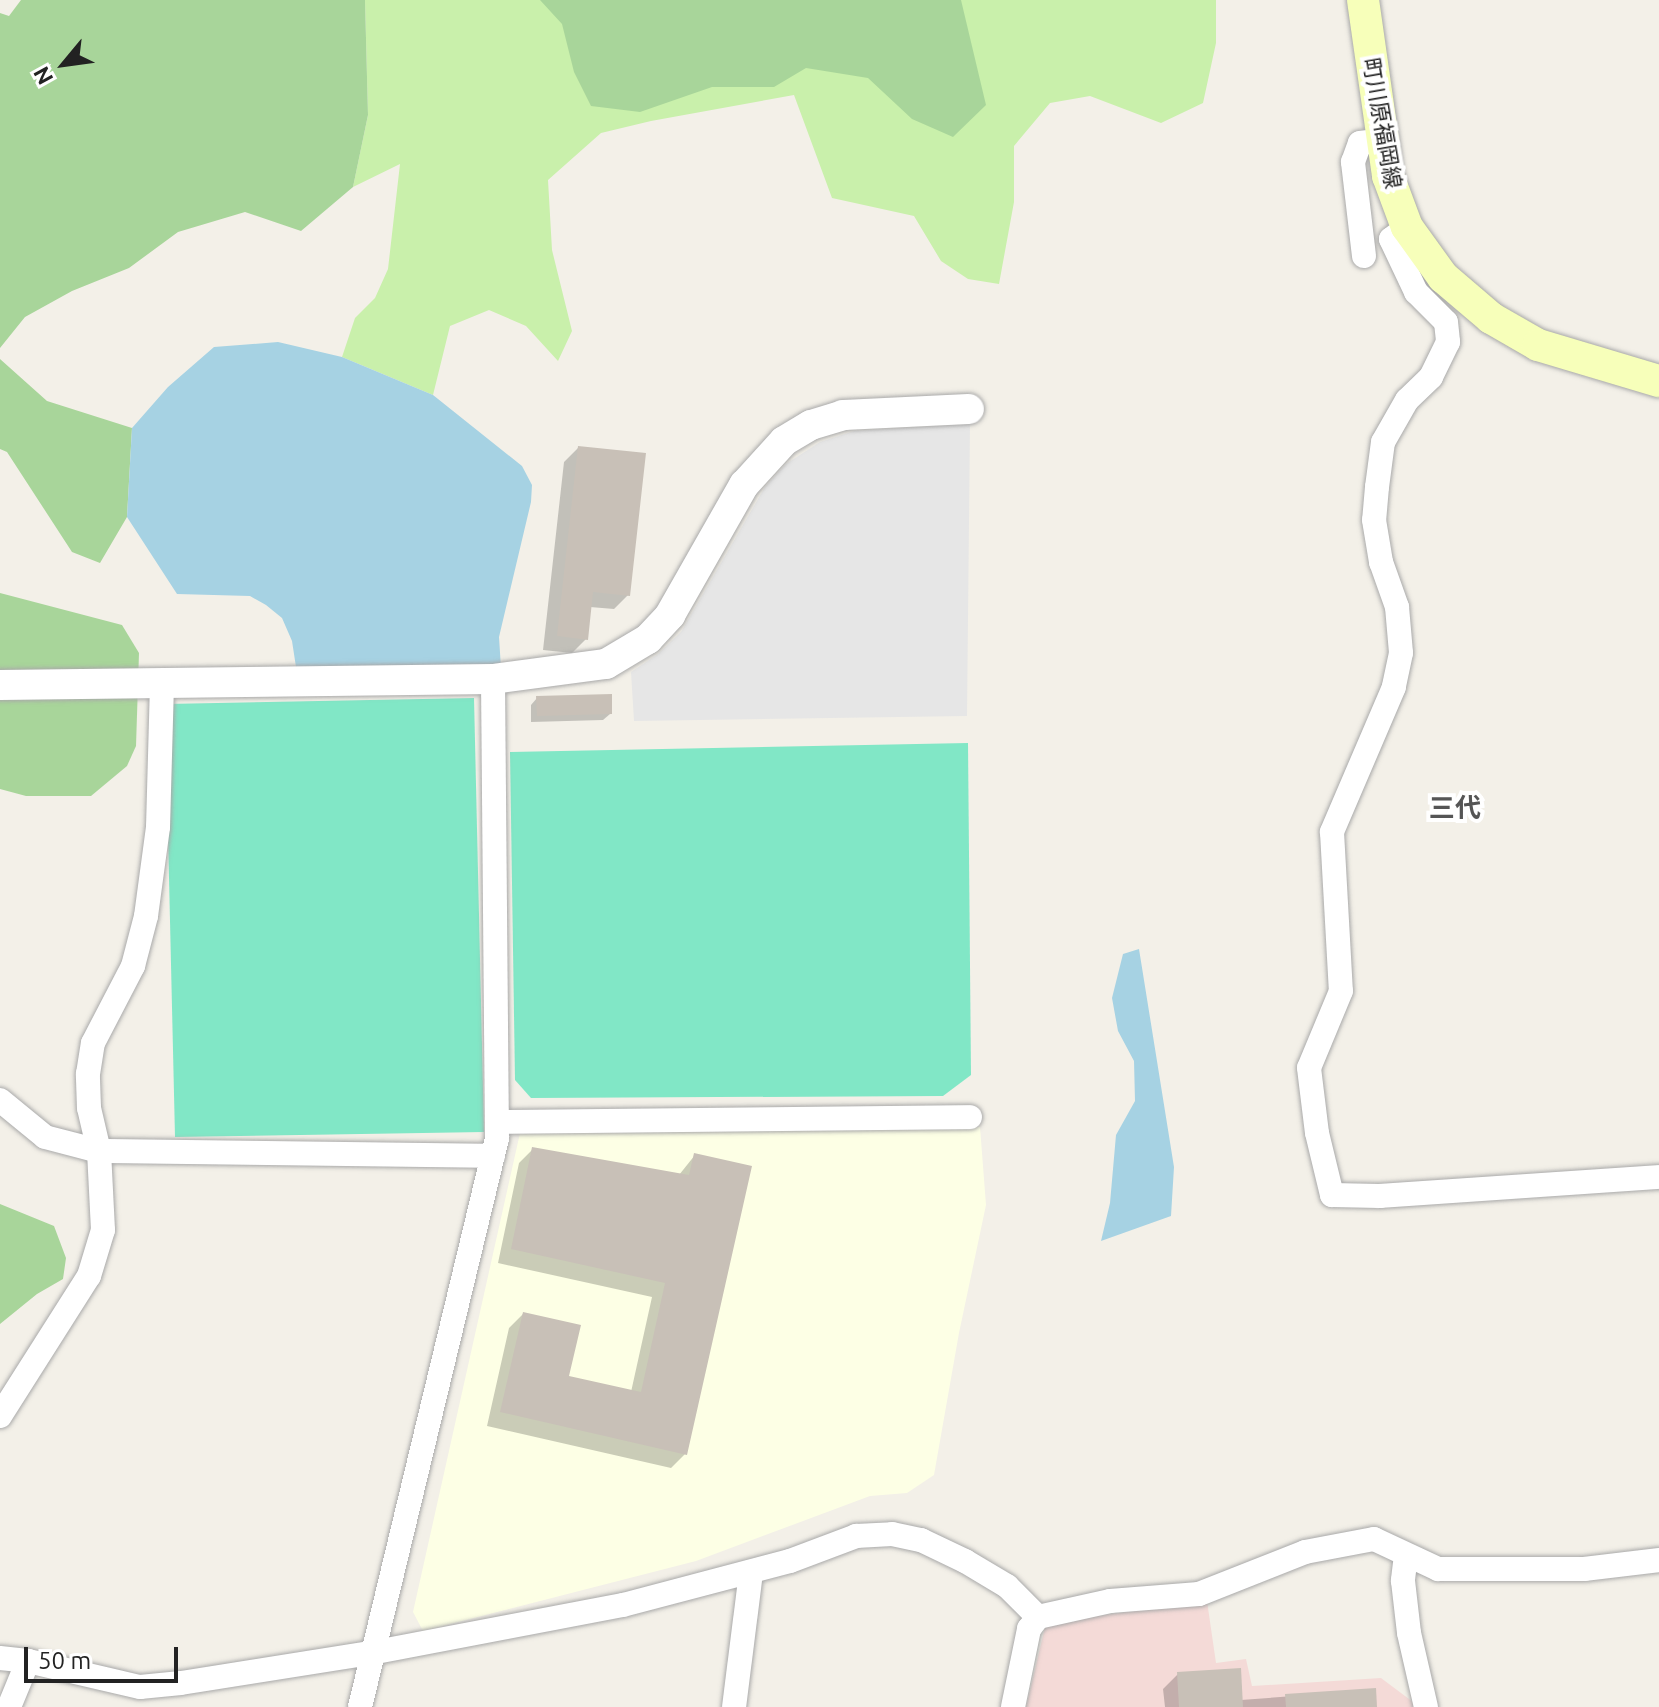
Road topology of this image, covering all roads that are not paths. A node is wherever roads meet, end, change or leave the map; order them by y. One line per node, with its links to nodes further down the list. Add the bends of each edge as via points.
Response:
1 (1363, 0): 2 (main road, 町川原福岡線)
2 (1384, 140): 3 (street, via 1360,143 1353,162); 4 (main road, 町川原福岡線)
3 (1358, 213): 4 (street); 5 (street)
4 (1399, 233): 6 (main road, 町川原福岡線); 7 (street, via 1416,292 1446,322)
5 (1364, 256)
6 (1478, 307): 7 (street); 8 (main road, 町川原福岡線, via 1538,345)
7 (1447, 331): 18 (street, via 1448,342 1431,377 1407,400 1383,442 1377,487 1374,520 1397,607 1401,653 1394,687 1332,832 1341,991 1309,1068 1332,1195)
8 (1659, 381)
9 (969, 409): 10 (street, via 874,411 811,425 784,441 744,485 670,615 648,639 606,664)
10 (493, 679): 12 (street); 15 (street)
11 (0, 685): 12 (street)
12 (162, 685): 16 (street, via 158,827 146,916 133,966 93,1043 88,1074)
13 (0, 1100): 16 (street, via 45,1137)
14 (970, 1117): 15 (street)
15 (497, 1122): 17 (street)
16 (99, 1151): 17 (street); 19 (street, via 103,1230 89,1276)
17 (493, 1156): 24 (street)
18 (1659, 1177)
19 (0, 1416)
20 (1406, 1555): 21 (street, via 1438,1569 1584,1569); 23 (street, via 1374,1539 1305,1552 1199,1594 1110,1601); 31 (street, via 1409,1633)
21 (1659, 1560)
22 (751, 1572): 23 (street, via 856,1536 892,1534 921,1540 965,1561 1007,1586); 24 (street, via 623,1605); 29 (street)
23 (1038, 1617): 30 (street, via 1029,1629)
24 (376, 1652): 26 (street, via 140,1687); 28 (street)
25 (0, 1658): 26 (street)
26 (28, 1661): 27 (street)
27 (9, 1707)
28 (360, 1707)
29 (734, 1707)
30 (1013, 1707)
31 (1426, 1707)

